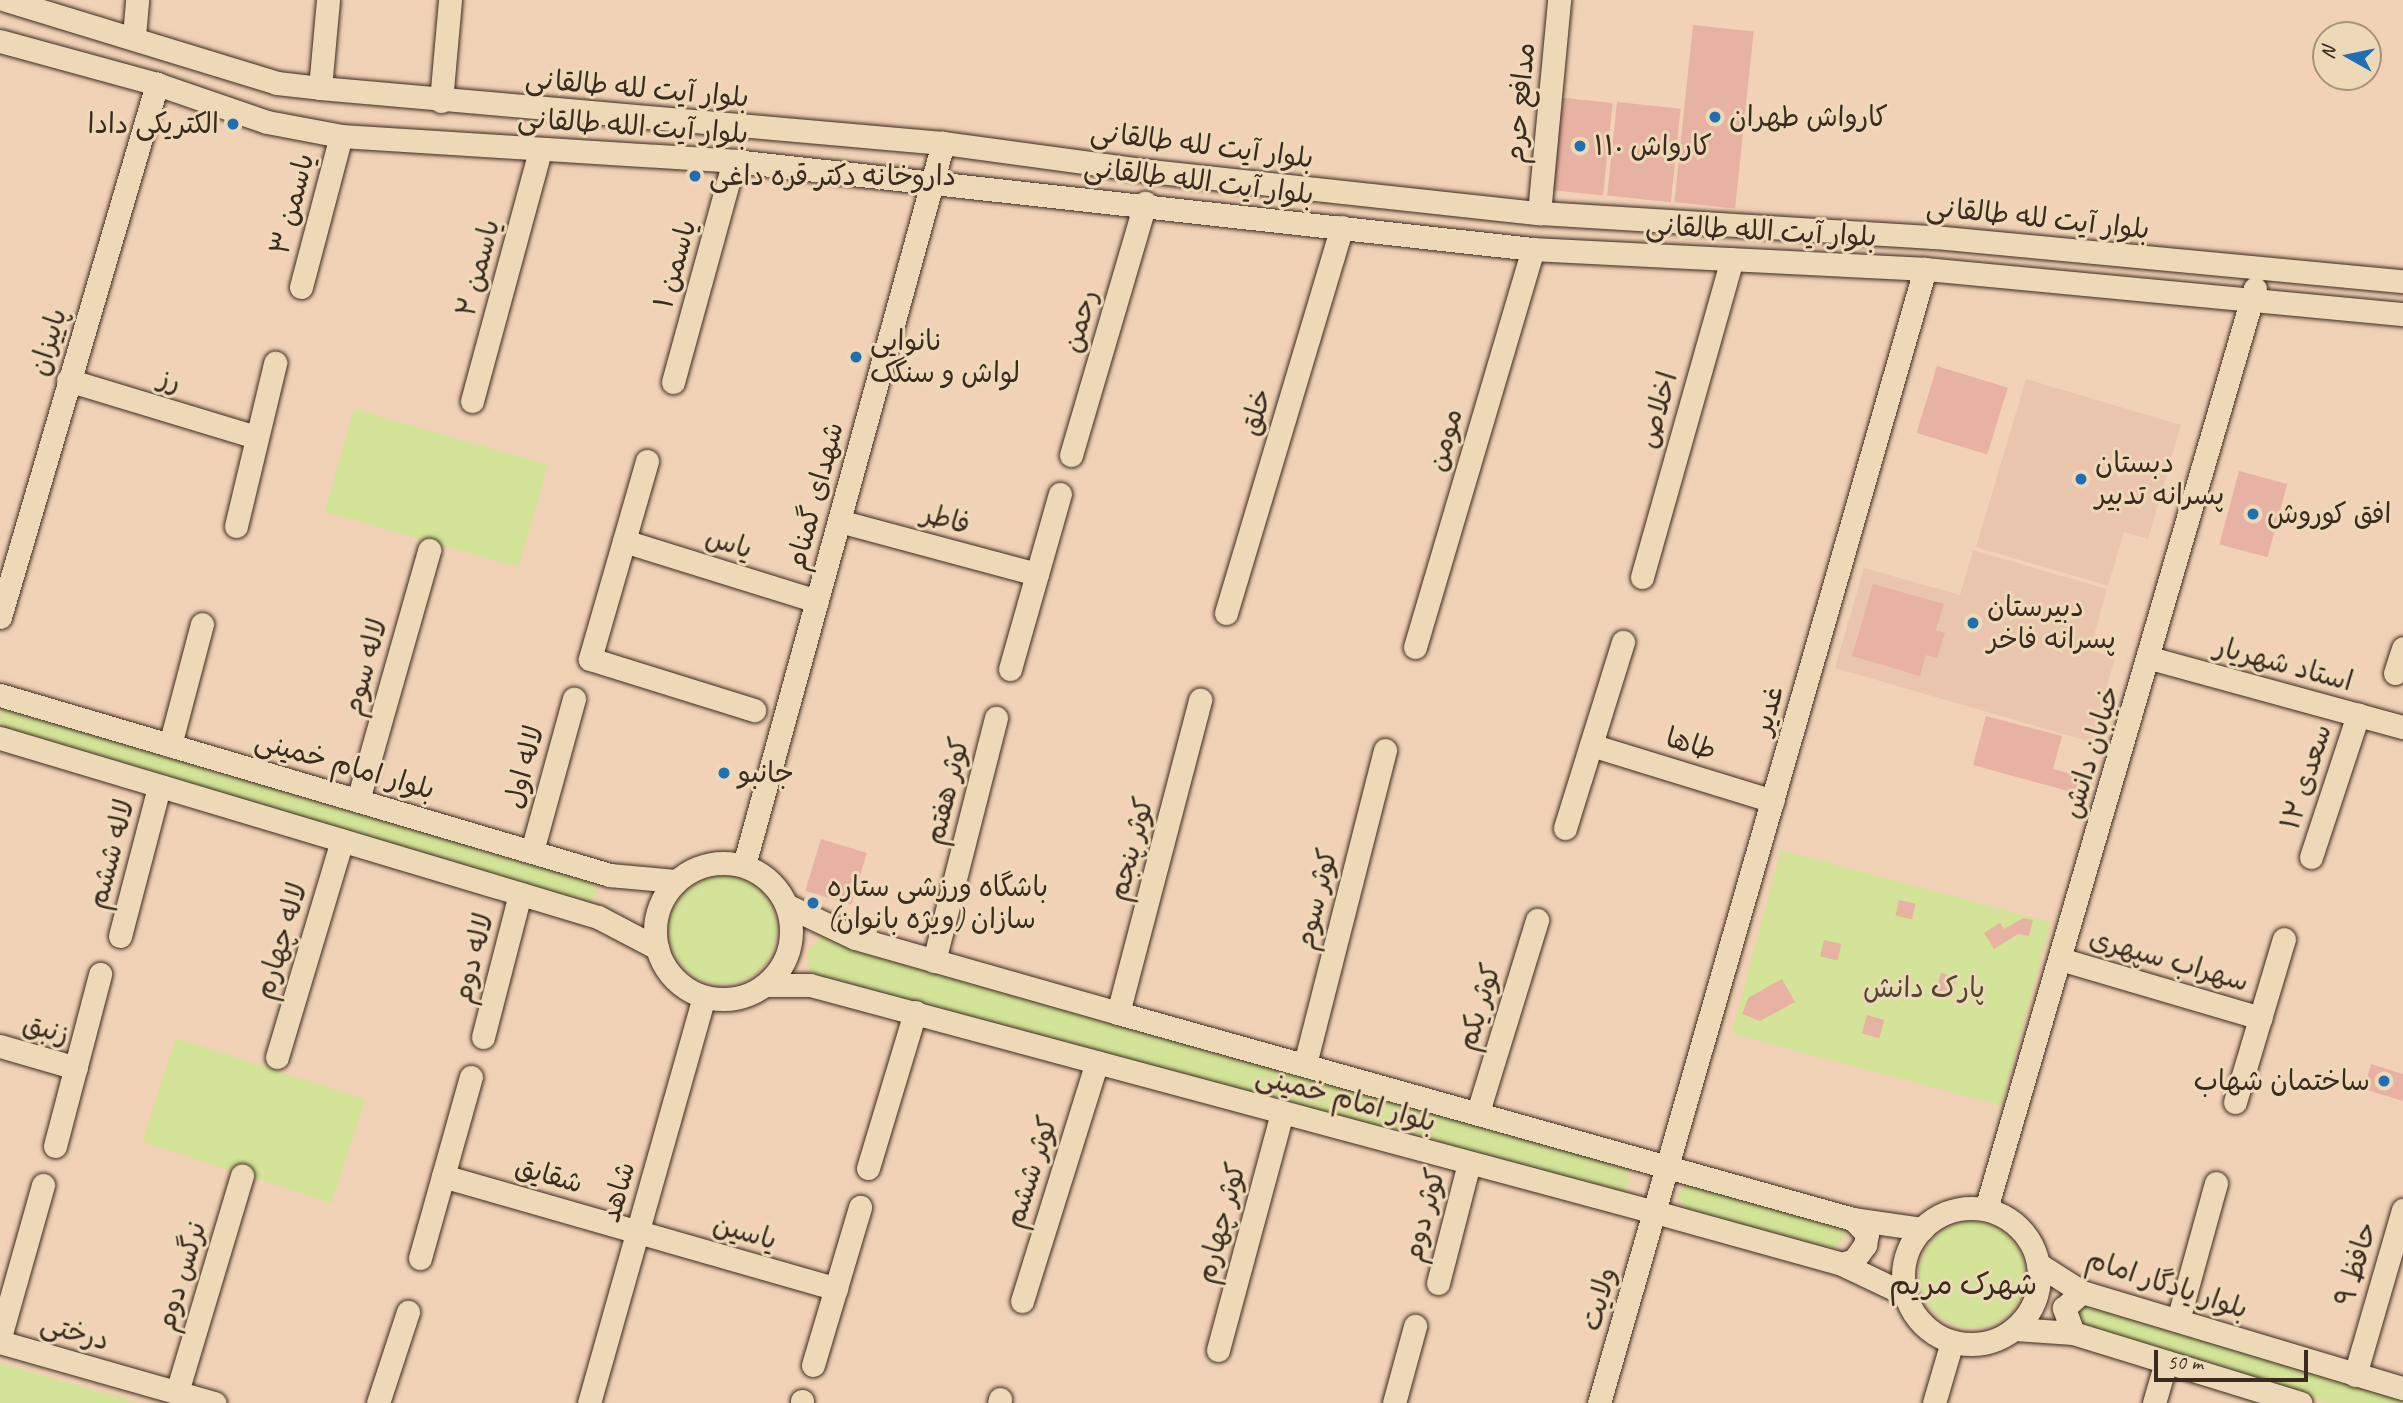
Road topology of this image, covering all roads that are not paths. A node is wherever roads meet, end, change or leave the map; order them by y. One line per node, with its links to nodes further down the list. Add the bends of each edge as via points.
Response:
1 (6, 0): 6 (street, بلوار آیت لله طالقانی)
2 (137, 0): 6 (street)
3 (450, 0): 10 (street)
4 (1559, 0): 17 (street, مدافع حرم)
5 (328, 1): 9 (street)
6 (134, 36): 9 (street, بلوار آیت لله طالقانی, via 277,83)
7 (0, 41): 8 (street, بلوار آیت الله طالقانی)
8 (157, 84): 11 (street, بلوار آیت الله طالقانی, via 267,122); 28 (street, پاییزان)
9 (320, 88): 10 (street, بلوار آیت لله طالقانی)
10 (441, 101): 12 (street, بلوار آیت لله طالقانی)
11 (341, 136): 13 (street, بلوار آیت الله طالقانی); 24 (street, یاسمن ۳)
12 (943, 143): 15 (street, شهدای گمنام); 17 (street, بلوار آیت لله طالقانی, via 1150,171)
13 (540, 151): 14 (street, بلوار آیت الله طالقانی); 30 (street, یاسمن ۲)
14 (734, 161): 15 (street, بلوار آیت الله طالقانی); 29 (street, یاسمن ۱)
15 (932, 182): 16 (street, بلوار آیت الله طالقانی); 35 (street, شهدای گمنام)
16 (1145, 203): 18 (street, بلوار آیت الله طالقانی); 32 (street, رحمن)
17 (1539, 213): 22 (street, بلوار آیت لله طالقانی, via 1934,237)
18 (1342, 228): 19 (street, بلوار آیت الله طالقانی); 42 (street, خلق)
19 (1533, 249): 20 (street, بلوار آیت الله طالقانی); 46 (street, مومن)
20 (1732, 259): 21 (street, بلوار آیت الله طالقانی); 40 (street, اخلاص)
21 (1925, 269): 25 (street, بلوار آیت الله طالقانی); 64 (street, غدیر)
22 (2260, 270): 23 (street, بلوار آیت لله طالقانی); 25 (street, خیابان دانش)
23 (2403, 281)
24 (301, 287)
25 (2251, 301): 26 (street, بلوار آیت الله طالقانی); 48 (street, خیابان دانش)
26 (2403, 314)
27 (275, 363): 31 (street)
28 (68, 380): 31 (street, رز); 43 (street, پاییزان)
29 (673, 382)
30 (472, 401)
31 (256, 437): 36 (street)
32 (1072, 455)
33 (647, 461): 37 (street)
34 (1060, 494): 39 (street)
35 (839, 521): 39 (street, فاطر); 41 (street, شهدای گمنام)
36 (236, 526)
37 (624, 541): 41 (street, یاس); 54 (street, via 590,659)
38 (429, 550): 63 (street, لاله سوم)
39 (1037, 574): 49 (street)
40 (1642, 578)
41 (817, 601): 69 (street, شهدای گمنام)
42 (1226, 613)
43 (0, 617)
44 (202, 624): 60 (street)
45 (1623, 642): 59 (street)
46 (1415, 647)
47 (2403, 648): 50 (street)
48 (2150, 658): 55 (street, استاد شهریار); 77 (street, خیابان دانش)
49 (1010, 669)
50 (2395, 673)
51 (0, 695): 60 (street, بلوار امام خمینی)
52 (574, 699): 67 (street, لاله اول)
53 (1200, 700): 83 (street, کوثر پنجم)
54 (754, 710)
55 (2358, 715): 57 (street, استاد شهریار); 68 (street, سعدی ۱۲)
56 (996, 718): 78 (street, کوثر هفتم)
57 (2403, 727)
58 (0, 738): 62 (street)
59 (1591, 745): 64 (street, طاها); 65 (street)
60 (170, 746): 63 (street, بلوار امام خمینی)
61 (1385, 750): 89 (street, کوثر سوم)
62 (159, 787): 66 (street); 74 (street, لاله ششم)
63 (358, 800): 67 (street, بلوار امام خمینی)
64 (1773, 801): 97 (street, غدیر)
65 (1565, 828)
66 (342, 841): 71 (street); 87 (street, لاله چهارم)
67 (532, 852): 70 (street, بلوار امام خمینی, via 610,875)
68 (2311, 857)
69 (744, 865): 70 (street, via 708,863); 72 (street, via 763,874)
70 (675, 881): 76 (street, via 661,901 655,924)
71 (520, 894): 76 (street, via 598,917); 85 (street, لاله دوم)
72 (788, 906): 78 (street, بلوار امام خمینی, via 855,938); 80 (street, via 790,949 781,969)
73 (1537, 920): 94 (street, کوثر یکم)
74 (120, 936)
75 (2284, 939): 84 (street)
76 (657, 948): 81 (street, via 666,970)
77 (2060, 960): 84 (street, سهراب سپهری); 104 (street, خیابان دانش)
78 (934, 961): 83 (street, بلوار امام خمینی)
79 (100, 974): 90 (street)
80 (766, 985): 81 (street, via 747,996); 82 (street, بلوار امام خمینی, via 810,985)
81 (704, 997): 109 (street, شاهد)
82 (915, 1012): 88 (street, بلوار امام خمینی); 98 (street)
83 (1118, 1013): 89 (street, بلوار امام خمینی)
84 (2260, 1018): 92 (street)
85 (483, 1037)
86 (0, 1046): 90 (street, زنبق)
87 (277, 1058)
88 (1097, 1062): 93 (street, بلوار امام خمینی); 117 (street, کوثر ششم)
89 (1304, 1063): 94 (street, بلوار امام خمینی)
90 (76, 1068): 95 (street)
91 (471, 1077): 100 (street)
92 (2235, 1101)
93 (1282, 1112): 96 (street, بلوار امام خمینی); 125 (street, کوثر چهارم)
94 (1478, 1112): 97 (street, بلوار امام خمینی)
95 (55, 1146)
96 (1469, 1163): 106 (street, بلوار امام خمینی); 113 (street, کوثر دوم)
97 (1668, 1167): 106 (street, ولایت); 107 (street, بلوار امام خمینی)
98 (868, 1168)
99 (242, 1176): 130 (street, نرگس دوم)
100 (443, 1176): 109 (street, شقایق); 110 (street)
101 (2216, 1183): 119 (street)
102 (43, 1185): 123 (street)
103 (860, 1207): 114 (street)
104 (1986, 1209): 108 (street, via 1963,1208); 112 (street, via 2007,1217 2024,1232)
105 (2403, 1210): 128 (street, حافظ ۹)
106 (1655, 1212): 111 (street, بلوار امام خمینی); 135 (street, ولایت)
107 (1853, 1219): 108 (street, بلوار امام خمینی); 111 (street, via 1867,1234 1865,1245 1854,1261)
108 (1922, 1228): 116 (street, via 1904,1259)
109 (638, 1231): 114 (street, یاسین); 133 (street, شاهد)
110 (420, 1258)
111 (1842, 1264): 116 (street, بلوار امام خمینی)
112 (2038, 1264): 115 (street, بلوار یادگار امام); 121 (street, via 2038,1293)
113 (1438, 1283)
114 (836, 1289): 127 (street)
115 (2082, 1292): 119 (street, بلوار یادگار امام); 122 (street, via 2064,1308)
116 (1905, 1294): 124 (street, via 1923,1323)
117 (1022, 1301)
118 (408, 1312): 132 (street)
119 (2178, 1320): 128 (street, بلوار یادگار امام)
120 (1415, 1326): 134 (street)
121 (2015, 1329): 122 (street); 124 (street, via 1974,1345)
122 (2073, 1333): 126 (street)
123 (0, 1340): 130 (street, درختی)
124 (1952, 1342): 136 (street)
125 (1218, 1350)
126 (2166, 1362): 137 (street); 138 (street)
127 (813, 1365)
128 (2355, 1375): 129 (street, بلوار یادگار امام)
129 (2403, 1388)
130 (177, 1392): 131 (street, درختی)
131 (214, 1403)
132 (378, 1403)
133 (589, 1403)
134 (1394, 1403)
135 (1599, 1403)
136 (1934, 1403)
137 (2154, 1403)
138 (2300, 1403)

